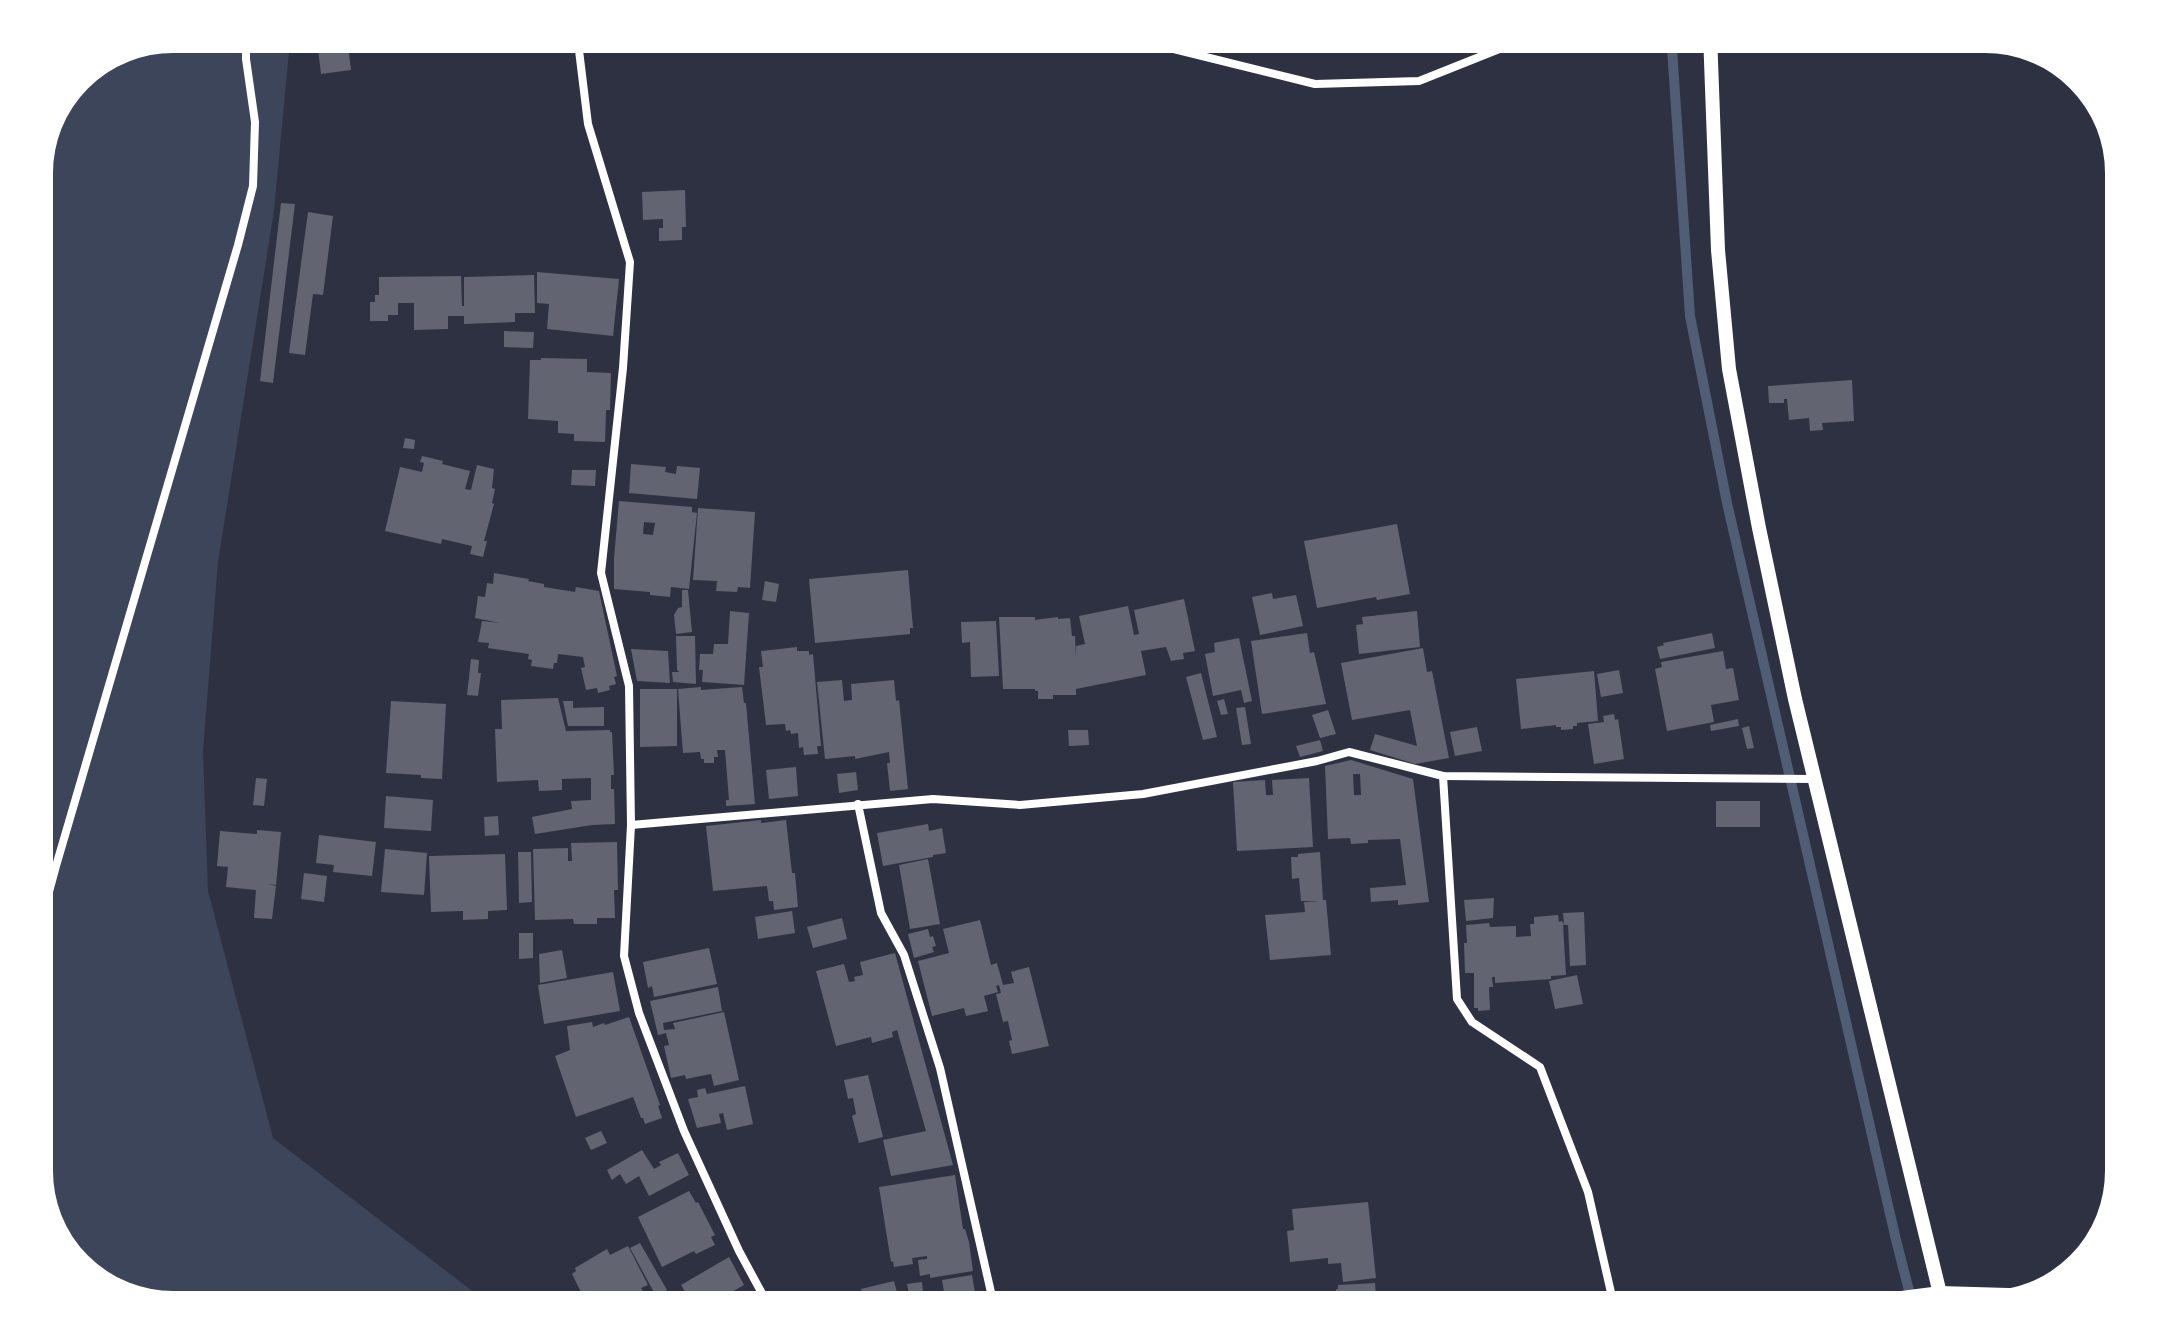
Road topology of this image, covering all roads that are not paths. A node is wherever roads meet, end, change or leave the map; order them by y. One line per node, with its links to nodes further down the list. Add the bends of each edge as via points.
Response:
1 (246, 48): 10 (street, via 255,122 253,186)
2 (579, 48): 9 (street, via 588,124 630,262 601,573 629,686)
3 (1170, 48): 4 (street, via 1315,84 1419,81)
4 (1502, 48)
5 (1711, 48): 7 (street, via 1718,250 1729,369)
6 (1443, 776): 7 (street); 8 (street, via 1349,752 1143,794 1020,805 933,799); 15 (street, via 1457,999 1472,1022 1540,1067 1588,1192)
7 (1816, 779): 11 (street)
8 (858, 804): 9 (street); 14 (street, via 881,913 904,955 940,1068)
9 (631, 825): 13 (street, via 624,956 639,1013 684,1131)
10 (48, 899)
11 (1940, 1290): 12 (street); 16 (street); 17 (street)
12 (2017, 1292)
13 (763, 1296)
14 (992, 1296)
15 (1612, 1296)
16 (1894, 1296)
17 (1941, 1296)

